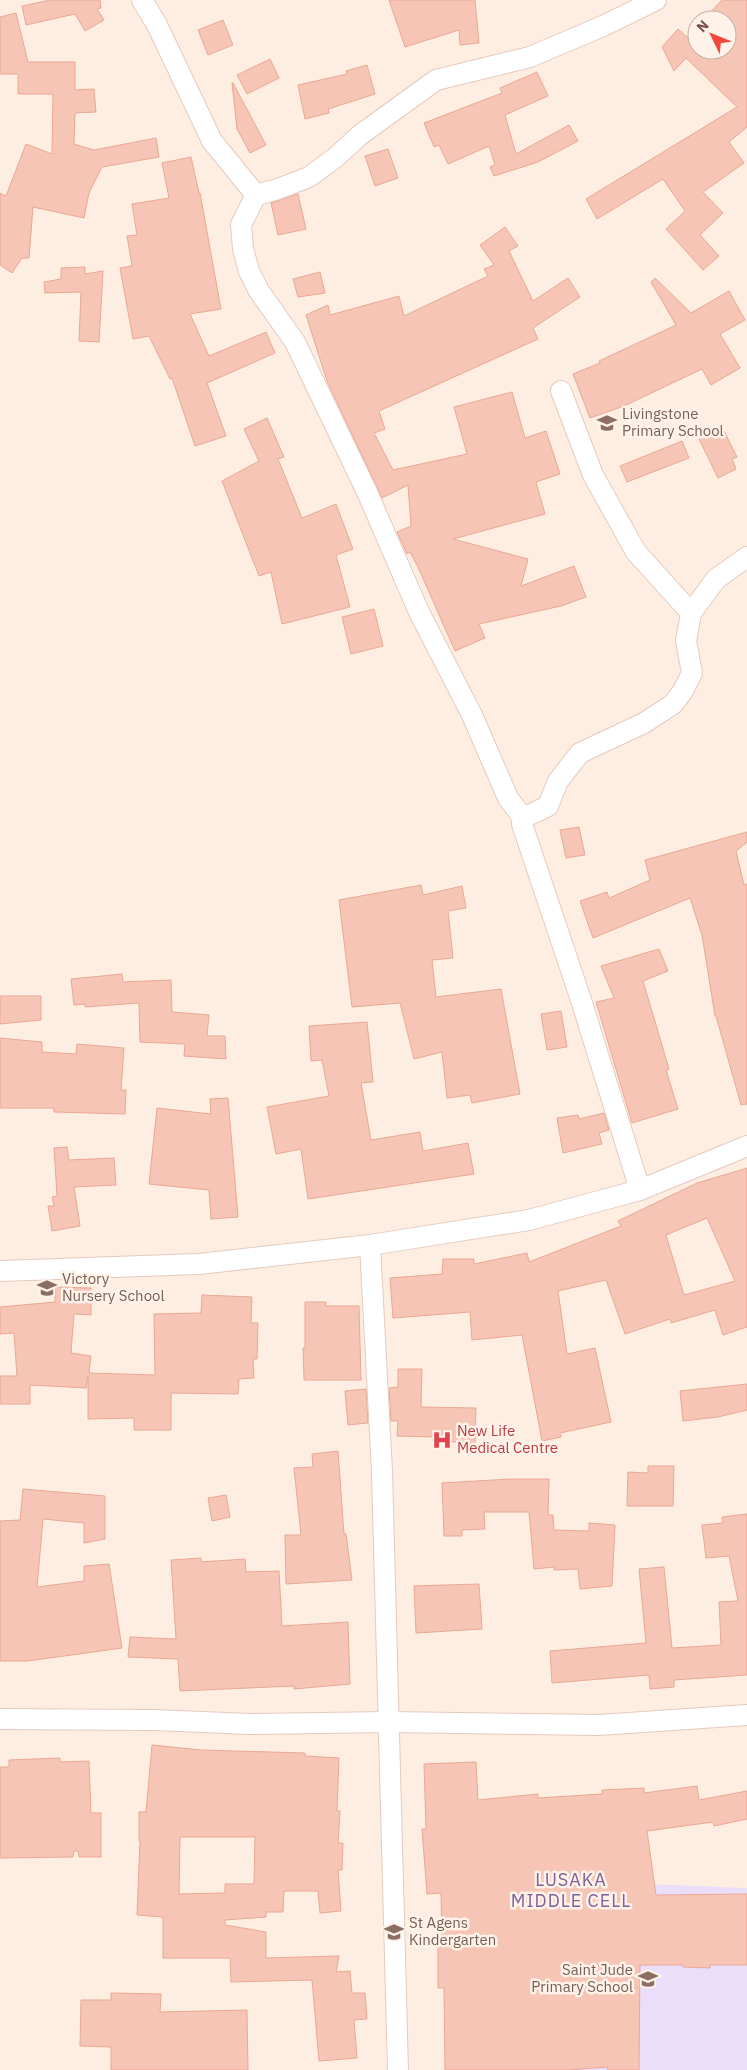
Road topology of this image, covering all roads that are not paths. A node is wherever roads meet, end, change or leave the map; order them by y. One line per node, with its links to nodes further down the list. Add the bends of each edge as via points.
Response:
1 (142, 0): 3 (street, via 212,141)
2 (656, 0): 3 (street, via 530,57 436,80 309,177)
3 (256, 195): 7 (street, via 241,225 249,271 294,342 367,492 419,612 472,715 508,798)
4 (561, 391): 6 (street, via 592,475 636,552)
5 (747, 557): 6 (street, via 716,579)
6 (691, 613): 7 (street, via 686,641 692,672 678,697 644,723 580,754 558,781 548,806)
7 (523, 818): 9 (street, via 522,824)
8 (747, 1146): 9 (street)
9 (640, 1190): 10 (street, via 529,1220)
10 (370, 1244): 11 (street, via 199,1264); 14 (street, via 382,1472)
11 (0, 1271)
12 (747, 1715): 14 (street, via 599,1725)
13 (0, 1719): 14 (street, via 250,1724)
14 (388, 1722): 15 (street)
15 (398, 2070)

